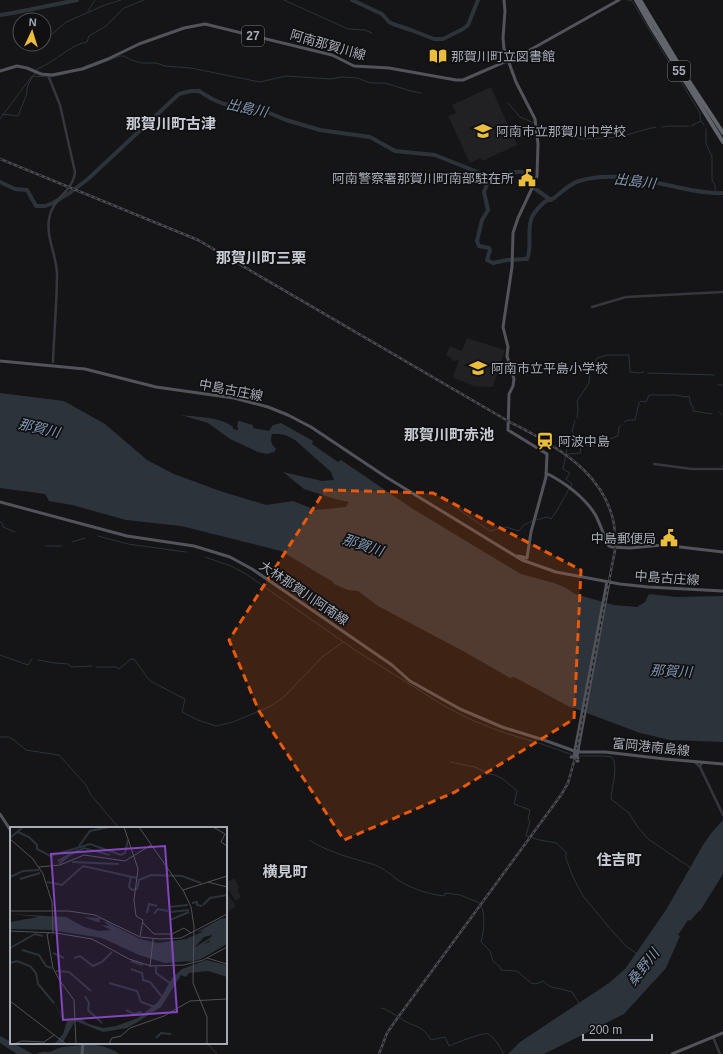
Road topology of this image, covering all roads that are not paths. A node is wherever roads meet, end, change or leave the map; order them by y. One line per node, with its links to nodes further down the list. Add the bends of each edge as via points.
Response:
1 (504, 0): 5 (main road, via 503,43)
2 (619, 0): 5 (main road, 阿南那賀川線 / 27)
3 (636, 0): 9 (highway, 55)
4 (640, 0): 8 (highway, 55, via 686,78)
5 (509, 60): 7 (main road, 阿南那賀川線 / 27, via 469,78 456,80 389,68 354,66 332,55 200,24 139,44 82,69); 16 (main road, via 521,95 533,112 538,144 533,188 513,233 513,260 503,327 514,382 509,394 508,430 547,454)
6 (0, 71): 7 (main road, 阿南那賀川線 / 27, via 17,66)
7 (48, 75): 13 (street, via 60,105 75,172 73,181 52,208 48,220 57,272)
8 (723, 133)
9 (723, 142)
10 (723, 292): 11 (street, via 626,297)
11 (592, 307)
12 (0, 361): 19 (main road, 中島古庄線, via 85,369 156,387 250,401 277,410 311,427 380,474)
13 (52, 362)
14 (654, 464): 15 (street, via 692,469)
15 (723, 469)
16 (546, 473): 18 (main road, via 570,488 583,500 596,517 611,547 663,545); 19 (main road, via 527,558)
17 (0, 502): 22 (main road, 大林那賀川阿南線, via 127,536 194,546 230,557 275,584 410,680 442,699 492,724)
18 (723, 552)
19 (514, 556): 20 (main road, via 556,572)
20 (608, 582): 21 (main road, 中島古庄線); 22 (main road)
21 (723, 591)
22 (577, 747): 23 (main road, bridge, via 574,757); 24 (main road, bridge); 25 (main road, 富岡港南島線)
23 (571, 758)
24 (578, 760)
25 (695, 762): 26 (main road, 富岡港南島線); 28 (street)
26 (703, 763): 27 (main road, 富岡港南島線); 28 (street)
27 (723, 764)
28 (700, 768): 30 (street)
29 (0, 814): 31 (main road)
30 (723, 815)
31 (10, 829)
32 (723, 1033): 33 (main road)
33 (713, 1037): 36 (main road); 37 (street)
34 (83, 1044): 35 (main road)
35 (82, 1054)
36 (672, 1054)
37 (720, 1054)

